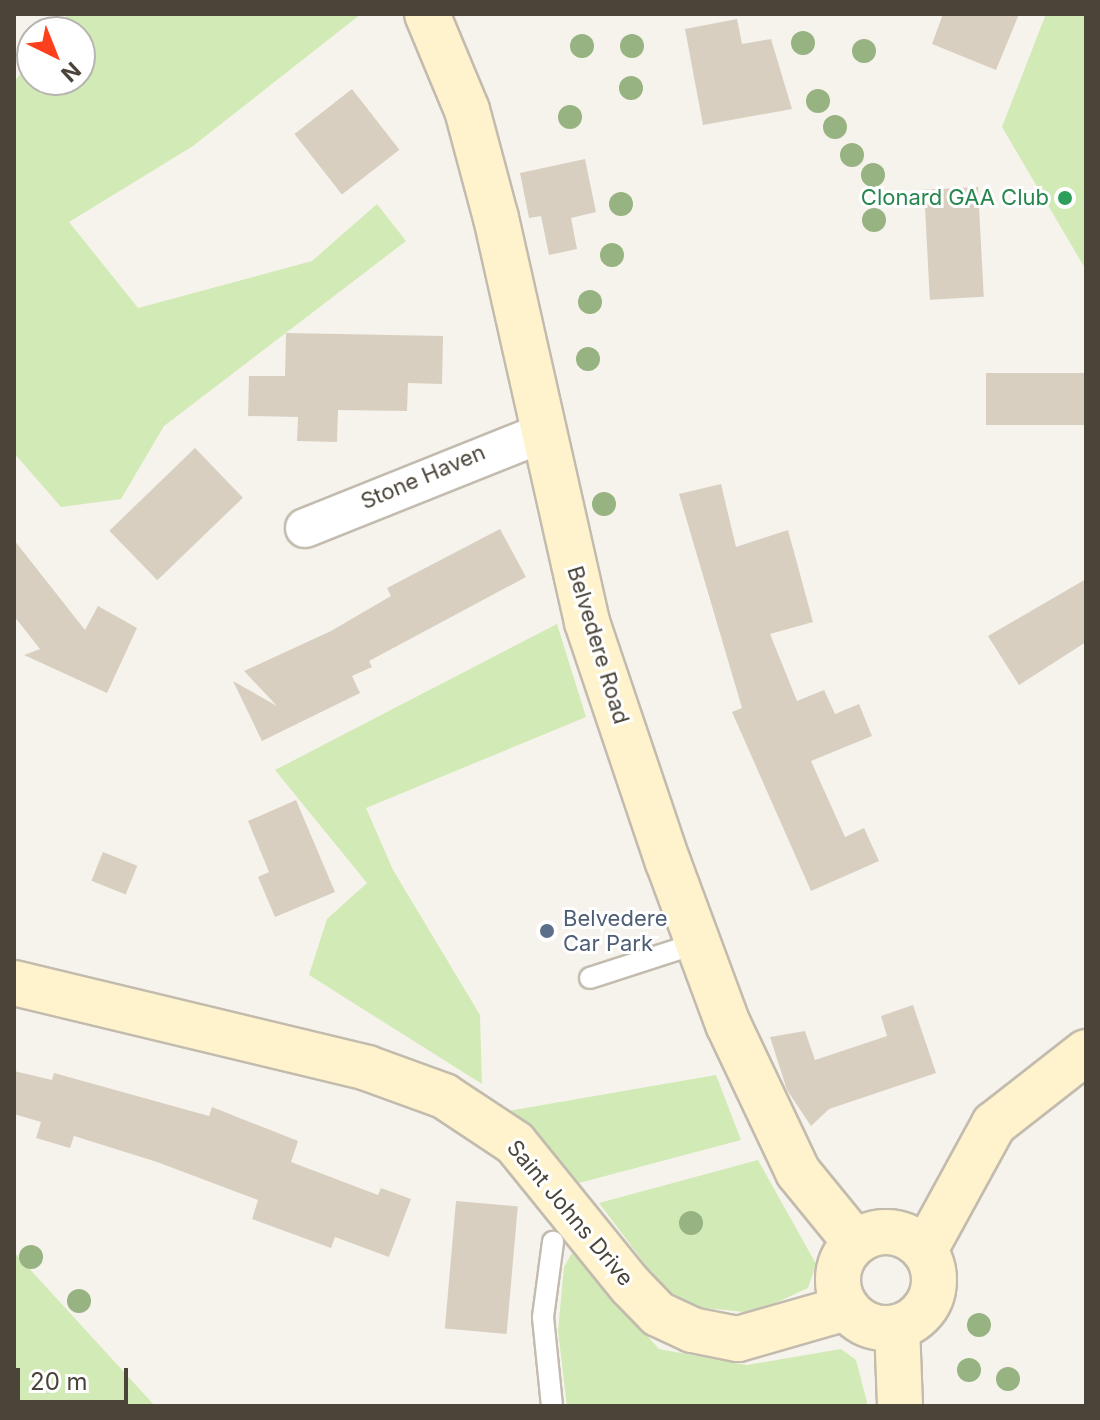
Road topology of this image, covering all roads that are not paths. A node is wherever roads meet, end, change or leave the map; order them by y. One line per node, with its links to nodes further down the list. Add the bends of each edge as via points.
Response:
1 (427, 14): 2 (street, Belvedere Road, via 472,126)
2 (542, 433): 3 (street, Stone Haven); 4 (street, Belvedere Road, via 587,622)
3 (305, 528)
4 (698, 943): 5 (lane); 9 (street, Belvedere Road, via 798,1172)
5 (590, 978)
6 (14, 983): 11 (street, Saint Johns Drive, via 367,1068 444,1096 515,1143 631,1286 658,1314 692,1330 738,1339)
7 (1086, 1052): 10 (street, via 994,1124)
8 (553, 1242): 13 (lane, via 543,1317)
9 (855, 1242): 10 (street, via 899,1233); 11 (street, via 839,1266)
10 (925, 1250): 12 (street, via 935,1280 932,1296)
11 (846, 1308): 12 (street, via 869,1325)
12 (897, 1327): 14 (street)
13 (552, 1406)
14 (900, 1406)

